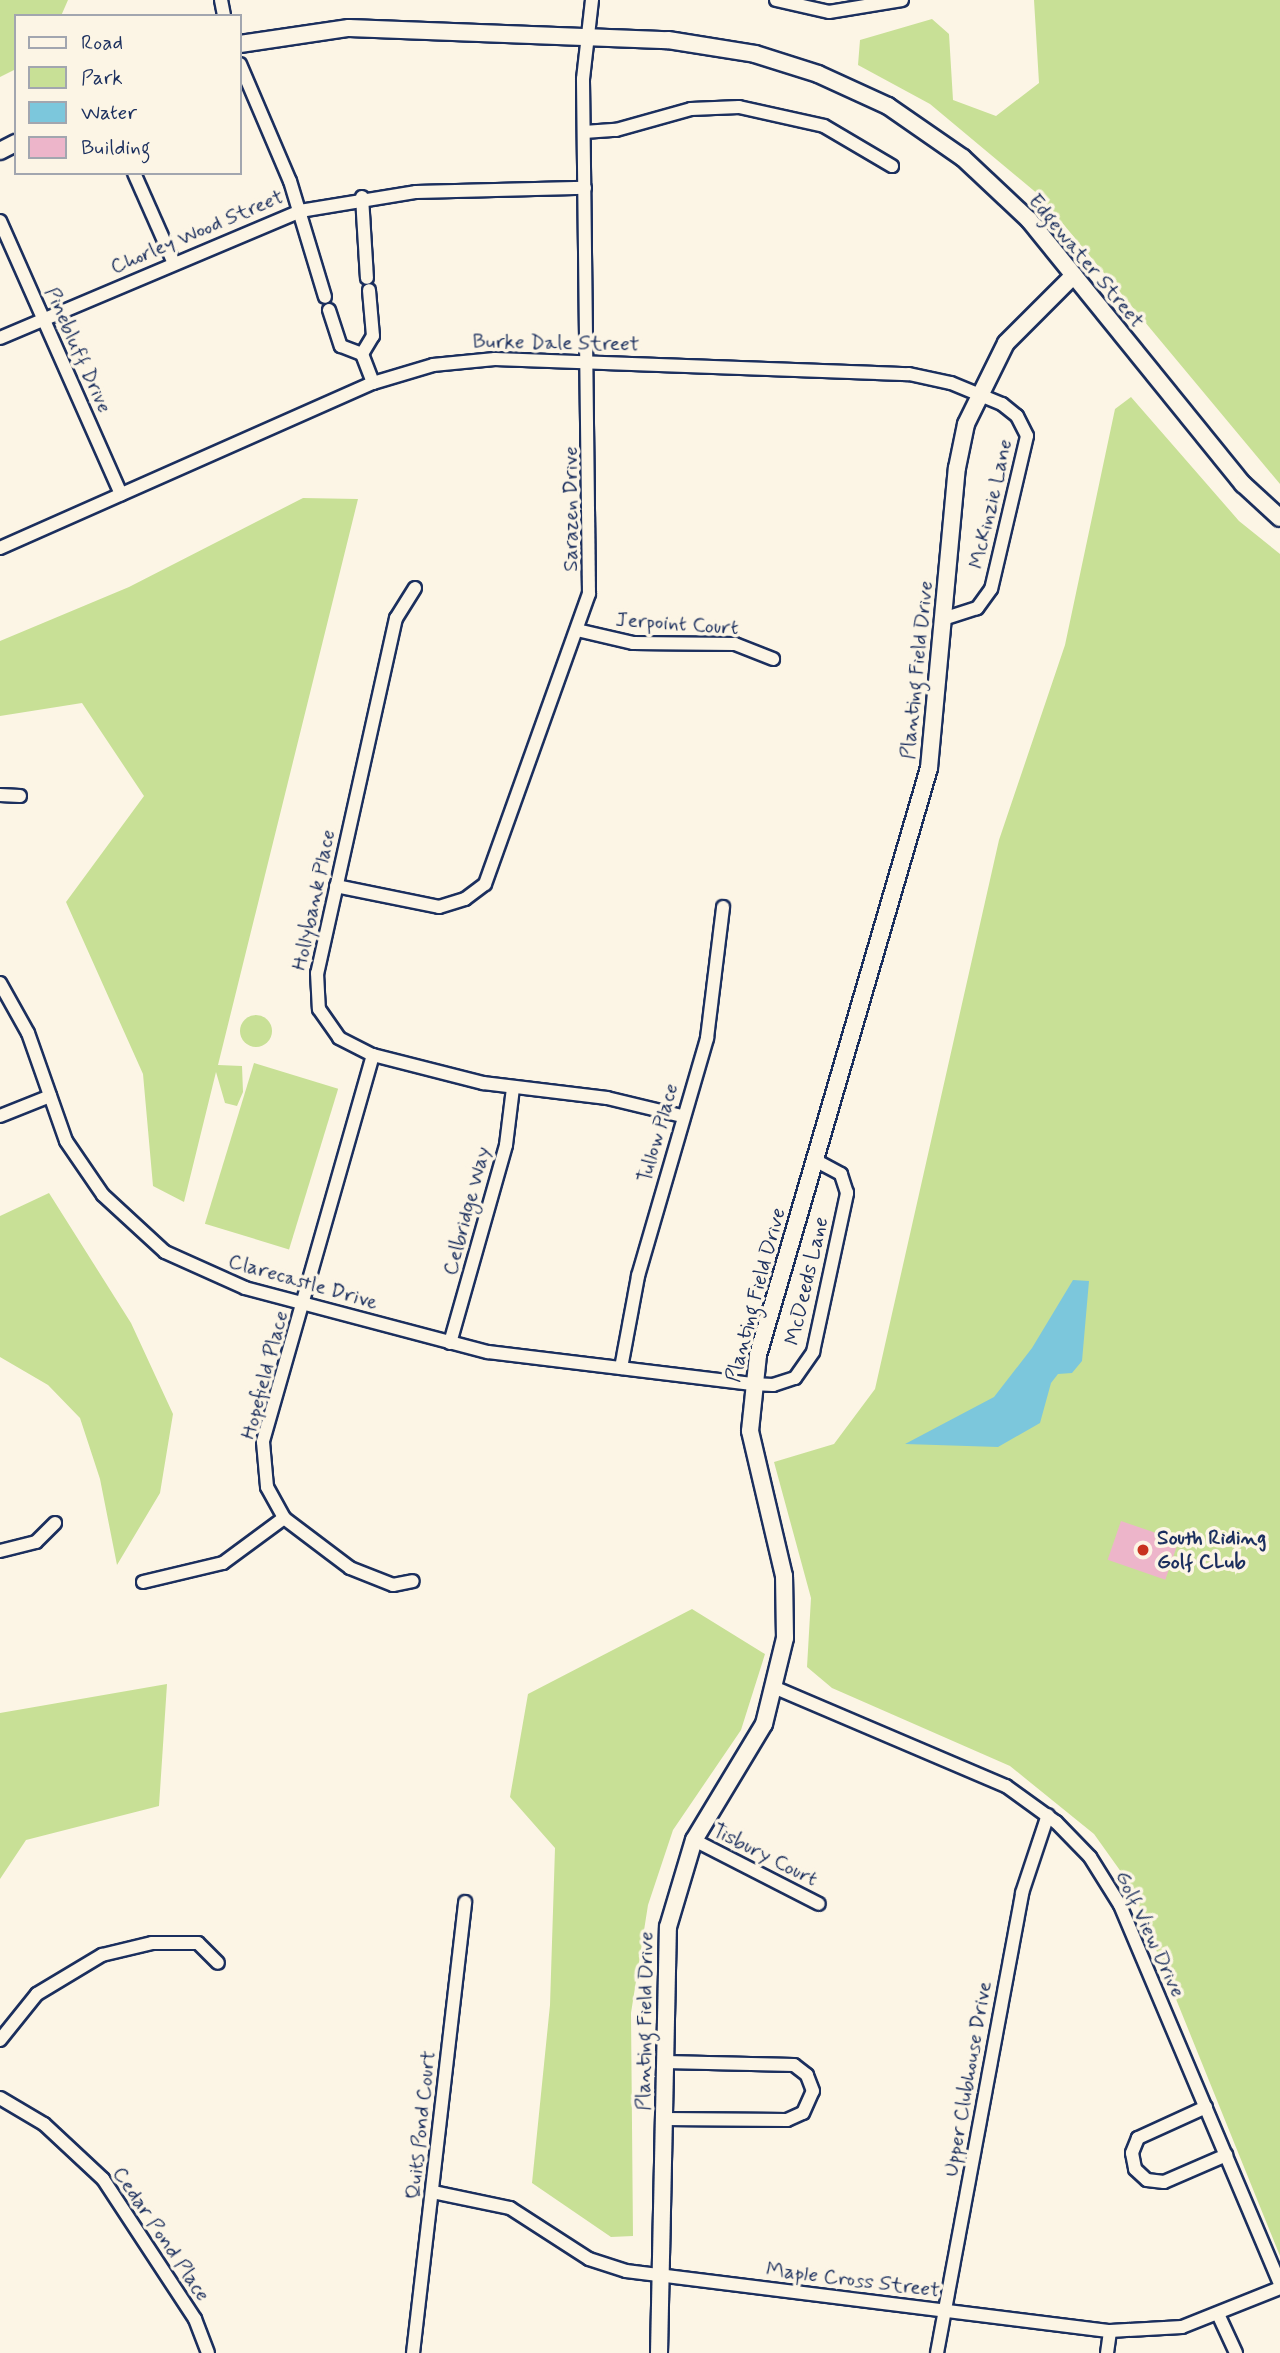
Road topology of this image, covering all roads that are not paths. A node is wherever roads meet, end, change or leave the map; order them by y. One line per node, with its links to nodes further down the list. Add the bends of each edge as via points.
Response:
1 (592, 0): 4 (street, Sarazen Drive)
2 (776, 0): 3 (street, via 829,12)
3 (902, 0)
4 (586, 38): 5 (street, Edgewater Street, via 349,28); 7 (street, Sarazen Drive); 15 (street, Edgewater Street, via 668,40 755,54 818,74 888,106 963,158 1029,220)
5 (242, 44)
6 (242, 69): 12 (street)
7 (584, 132): 8 (street, via 616,130 691,109 739,107 807,120); 10 (street, Sarazen Drive)
8 (892, 166)
9 (135, 175): 14 (street)
10 (585, 188): 11 (street, Chorley Wood Street); 21 (street, Sarazen Drive)
11 (362, 197): 12 (street, Chorley Wood Street); 20 (street, via 372,343)
12 (300, 211): 14 (street, Chorley Wood Street); 16 (street)
13 (0, 220): 18 (street, Pinebluff Drive)
14 (173, 261): 18 (street, Chorley Wood Street)
15 (1074, 275): 23 (street, Planting Field Drive, via 1026,319); 25 (street, Edgewater Street, via 1234,474)
16 (325, 297)
17 (329, 310): 20 (street, via 341,346)
18 (43, 319): 19 (street, Chorley Wood Street); 24 (street, Pinebluff Drive)
19 (0, 338)
20 (362, 354): 22 (street)
21 (588, 362): 22 (street, Burke Dale Street, via 464,361); 23 (street, Burke Dale Street, via 909,374); 29 (street, Sarazen Drive, via 592,573)
22 (373, 383): 24 (street, Burke Dale Street)
23 (978, 394): 28 (street, Planting Field Drive, via 957,468); 28 (street, McKinzie Lane, via 1017,416 1027,449 991,589 977,608)
24 (121, 494): 26 (street, Burke Dale Street)
25 (1280, 518)
26 (0, 548)
27 (415, 588): 33 (street, Hollybank Place, via 396,618)
28 (944, 619): 41 (street, Planting Field Drive, via 929,768)
29 (577, 630): 30 (street, Jerpoint Court, via 625,642 735,643); 33 (street, Sarazen Drive, via 485,884 464,899 439,906)
30 (773, 659)
31 (0, 795): 32 (street)
32 (20, 796)
33 (336, 886): 36 (street, Hollybank Place, via 317,973 317,1000 339,1038)
34 (723, 907): 40 (street, Tullow Place, via 707,1038)
35 (0, 983): 38 (street, Clarecastle Drive, via 28,1033)
36 (373, 1055): 37 (street, Hollybank Place); 42 (street, Hopefield Place)
37 (513, 1088): 40 (street, Hollybank Place, via 607,1098); 43 (street, Celbridge Way, via 506,1145)
38 (50, 1096): 39 (street); 42 (street, Clarecastle Drive, via 66,1141 132,1227 201,1272)
39 (0, 1116)
40 (682, 1116): 44 (street, Tullow Place, via 638,1276)
41 (815, 1160): 45 (street, Planting Field Drive); 45 (street, McDeeds Lane, via 841,1174 847,1193 813,1352 795,1378 773,1385)
42 (304, 1303): 43 (street, Clarecastle Drive); 46 (street, Hopefield Place, via 263,1442 267,1487)
43 (450, 1343): 44 (street, Clarecastle Drive)
44 (621, 1368): 45 (street, Clarecastle Drive)
45 (752, 1384): 51 (street, Planting Field Drive, via 753,1459 784,1576 785,1638)
46 (284, 1518): 49 (street, via 223,1563); 50 (street, Hopefield Place, via 350,1568 393,1585)
47 (55, 1523): 48 (street, via 36,1542)
48 (0, 1551)
49 (143, 1581)
50 (413, 1581)
51 (776, 1688): 52 (street, Golf View Drive, via 984,1775); 53 (street, Planting Field Drive, via 753,1747)
52 (1048, 1815): 60 (street, Golf View Drive, via 1090,1857 1120,1905); 66 (street, Upper Clubhouse Drive, via 1022,1894)
53 (694, 1840): 55 (street, Tisbury Court); 58 (street, Planting Field Drive, via 668,1927)
54 (465, 1902): 63 (street, Quits Pond Court)
55 (819, 1904)
56 (218, 1963): 57 (street, via 198,1944 187,1943 152,1943 102,1955 37,1994)
57 (0, 2040)
58 (665, 2062): 61 (street, Planting Field Drive); 61 (street, via 793,2065 807,2075 813,2091 803,2113 787,2120)
59 (0, 2098): 69 (street, Cedar Pond Place, via 44,2124 103,2179 195,2319)
60 (1206, 2107): 62 (street, Golf View Drive); 62 (street, via 1138,2137 1132,2153 1135,2169 1147,2180 1164,2182)
61 (664, 2119): 64 (street, Planting Field Drive)
62 (1226, 2155): 65 (street, Golf View Drive)
63 (432, 2192): 64 (street, Maple Cross Street, via 510,2208 589,2259); 70 (street, Quits Pond Court)
64 (663, 2276): 66 (street, Maple Cross Street); 71 (street, Planting Field Drive)
65 (1280, 2286): 67 (street, Maple Cross Street)
66 (945, 2311): 68 (street, Maple Cross Street); 72 (street, Upper Clubhouse Drive)
67 (1219, 2314): 68 (street, Maple Cross Street, via 1160,2331); 74 (street)
68 (1110, 2331): 73 (street)
69 (208, 2353)
70 (413, 2353)
71 (659, 2353)
72 (937, 2353)
73 (1107, 2353)
74 (1236, 2353)

